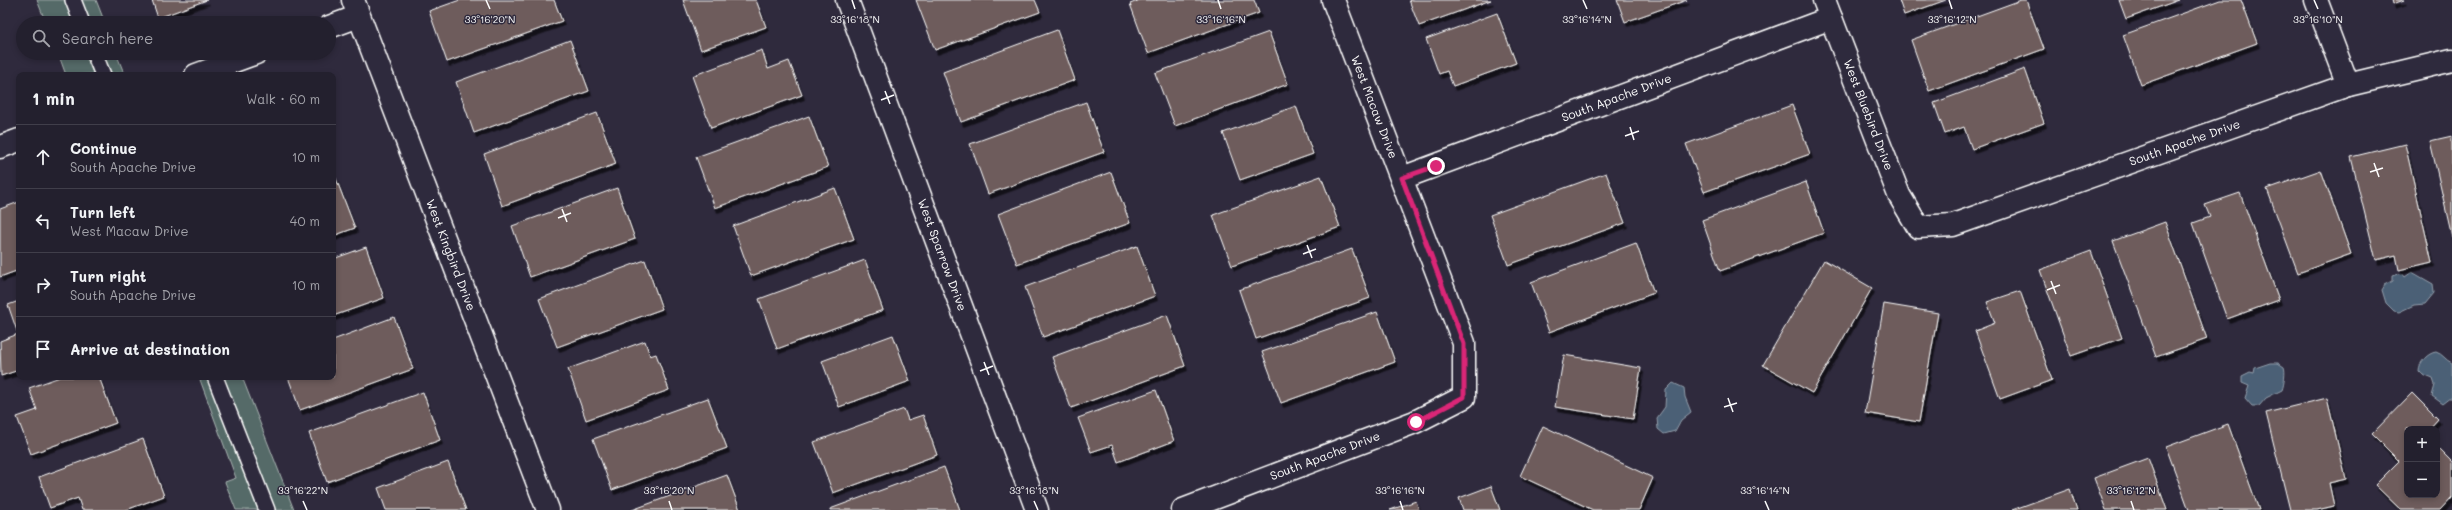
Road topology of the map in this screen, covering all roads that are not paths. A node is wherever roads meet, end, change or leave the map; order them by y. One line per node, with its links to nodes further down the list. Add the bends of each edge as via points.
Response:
1 (74, 0): 7 (lane)
2 (847, 0): 23 (street, West Sparrow Drive)
3 (1334, 0): 17 (street, West Macaw Drive)
4 (2316, 0): 14 (street)
5 (356, 8): 8 (street); 22 (street, West Kingbird Drive)
6 (1828, 9): 17 (street, South Apache Drive); 18 (street, West Bluebird Drive, via 1899,195)
7 (80, 16)
8 (336, 21)
9 (97, 60): 12 (lane)
10 (237, 60): 13 (street)
11 (2452, 60): 14 (street, South Apache Drive)
12 (101, 72)
13 (204, 72)
14 (2348, 85): 18 (street, South Apache Drive, via 1953,225)
15 (16, 141): 16 (street)
16 (0, 147)
17 (1402, 178): 20 (street, West Macaw Drive, via 1464,344)
18 (1918, 227)
19 (216, 380): 21 (lane)
20 (1464, 397): 24 (street, South Apache Drive, via 1416,422)
21 (267, 510)
22 (548, 510)
23 (1037, 510)
24 (1183, 510)

